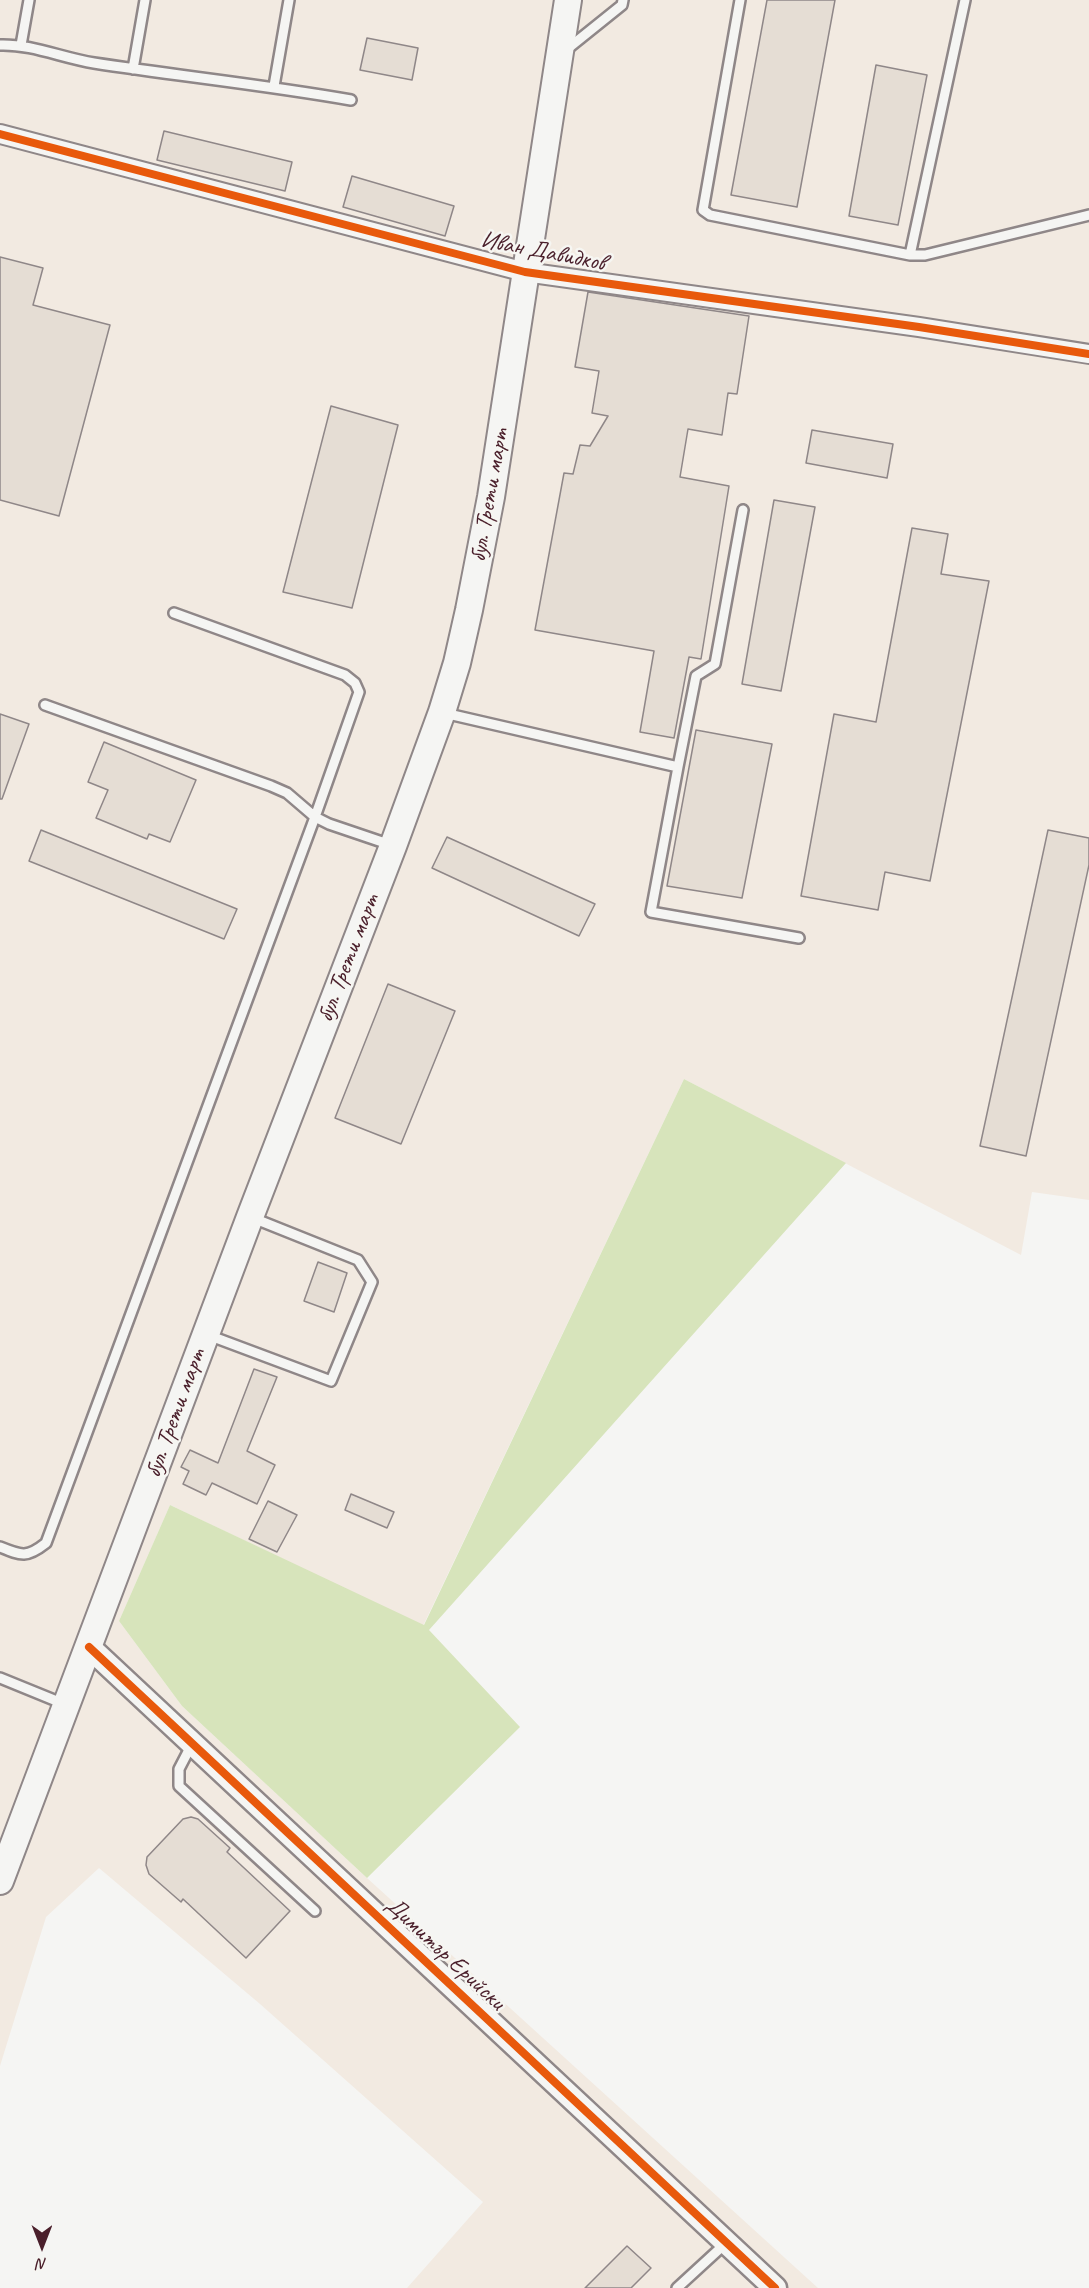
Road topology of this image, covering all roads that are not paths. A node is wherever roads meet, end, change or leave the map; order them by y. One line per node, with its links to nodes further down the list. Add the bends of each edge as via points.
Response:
1 (29, 0): 9 (lane)
2 (145, 0): 11 (lane)
3 (289, 0): 12 (lane)
4 (568, 0): 10 (main road, бул. Трети март)
5 (623, 0): 10 (lane, via 622,5)
6 (740, 0): 16 (lane, via 703,210 710,215)
7 (965, 0): 16 (lane)
8 (0, 45): 9 (lane)
9 (21, 45): 11 (lane, via 89,63)
10 (559, 55): 17 (main road, бул. Трети март)
11 (133, 69): 12 (lane)
12 (274, 86): 13 (lane)
13 (351, 100)
14 (0, 134): 17 (street, Иван Давидков)
15 (1089, 215): 16 (lane, via 934,253)
16 (910, 255)
17 (525, 273): 18 (street, Иван Давидков); 22 (main road, бул. Трети март, via 491,497 469,610)
18 (1089, 354)
19 (744, 510): 23 (lane, via 715,664 696,676)
20 (174, 613): 24 (lane, via 345,675 356,683 359,692)
21 (45, 705): 24 (lane, via 271,786 287,793)
22 (442, 712): 23 (lane); 25 (main road, бул. Трети март)
23 (678, 767): 26 (lane, via 651,912)
24 (315, 817): 25 (lane); 29 (lane, via 46,1543 20,1556)
25 (393, 846): 27 (main road, бул. Трети март)
26 (799, 938)
27 (249, 1217): 28 (main road, бул. Трети март); 28 (lane, via 358,1260 372,1282 331,1382)
28 (206, 1334): 30 (main road, бул. Трети март)
29 (0, 1547)
30 (88, 1647): 32 (main road, бул. Трети март); 33 (street, Димитър Ерийски)
31 (0, 1678): 32 (lane)
32 (67, 1705): 34 (main road, бул. Трети март)
33 (192, 1744): 35 (lane, via 179,1769 179,1786); 36 (street, Димитър Ерийски)
34 (0, 1881)
35 (315, 1911)
36 (726, 2243): 37 (lane); 38 (street, Димитър Ерийски)
37 (677, 2288)
38 (775, 2288)

